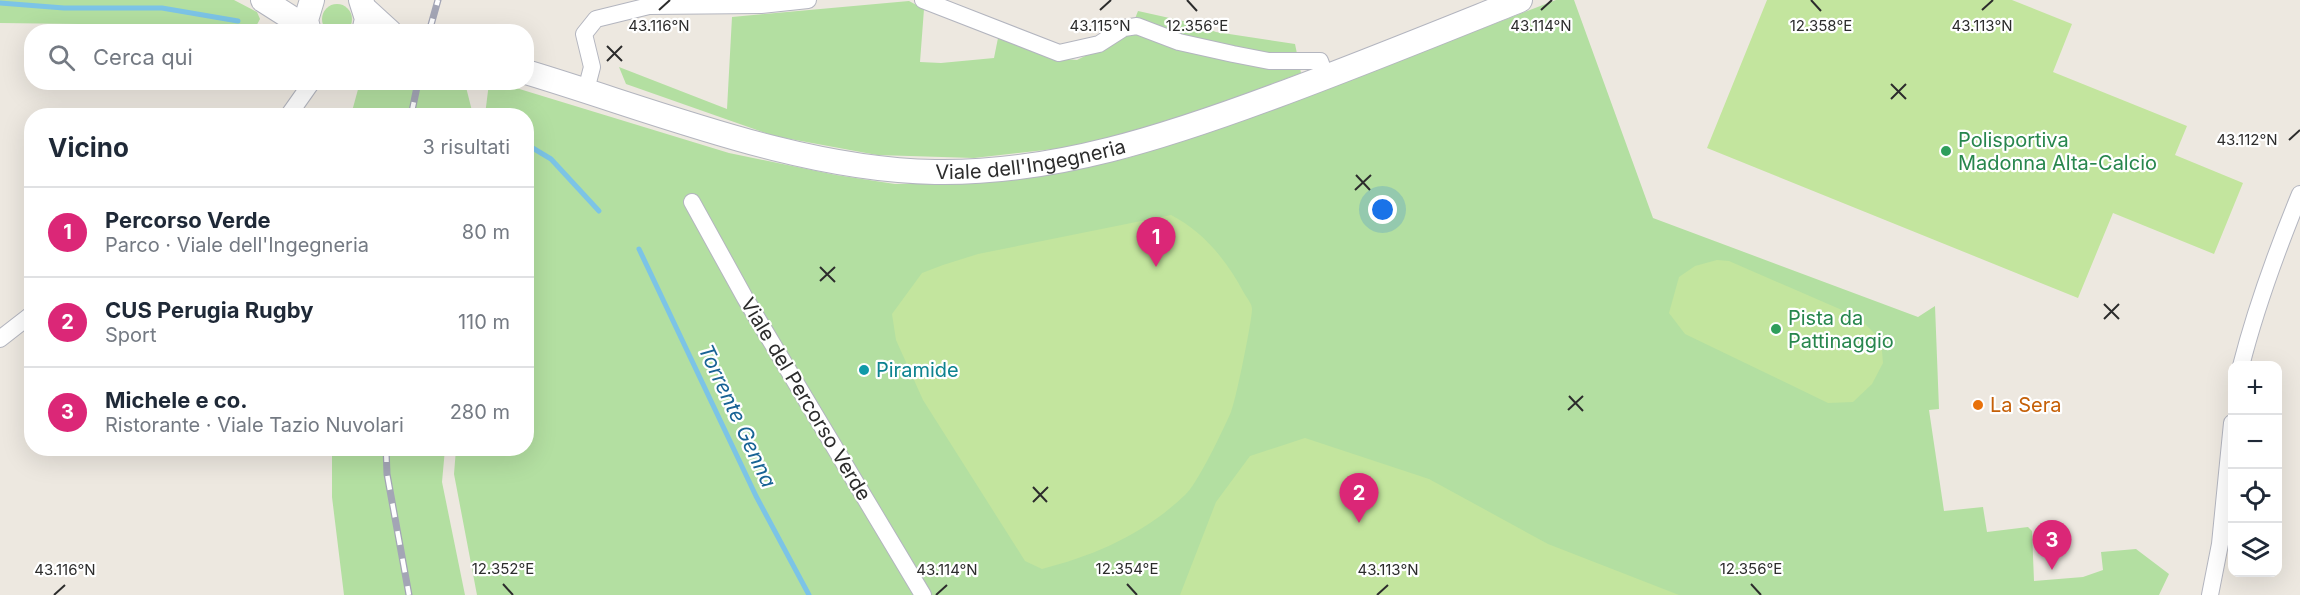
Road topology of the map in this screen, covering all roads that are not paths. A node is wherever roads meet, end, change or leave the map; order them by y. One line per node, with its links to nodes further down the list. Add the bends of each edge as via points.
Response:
1 (263, 0): 7 (street)
2 (312, 0): 8 (street)
3 (808, 0): 13 (street, via 761,5 649,6 596,19 584,34 592,67)
4 (923, 0): 11 (street, via 1059,52 1099,44 1124,28 1137,26 1179,42 1269,61 1320,61)
5 (1520, 0): 11 (street, Viale dell'Ingegneria)
6 (364, 14): 9 (street)
7 (299, 24)
8 (308, 24)
9 (378, 24)
10 (534, 74): 13 (street, Viale dell'Ingegneria)
11 (1326, 77): 13 (street, Viale dell'Ingegneria, via 1143,143 1032,164 936,172 881,168 796,153)
12 (306, 90): 14 (street)
13 (586, 90)
14 (294, 108)
15 (2300, 194): 19 (street, via 2279,243)
16 (692, 202): 21 (street, Viale del Percorso Verde, via 744,298)
17 (24, 320): 18 (street)
18 (0, 339)
19 (2242, 361)
20 (2228, 463): 22 (street)
21 (923, 595)
22 (2210, 595)

